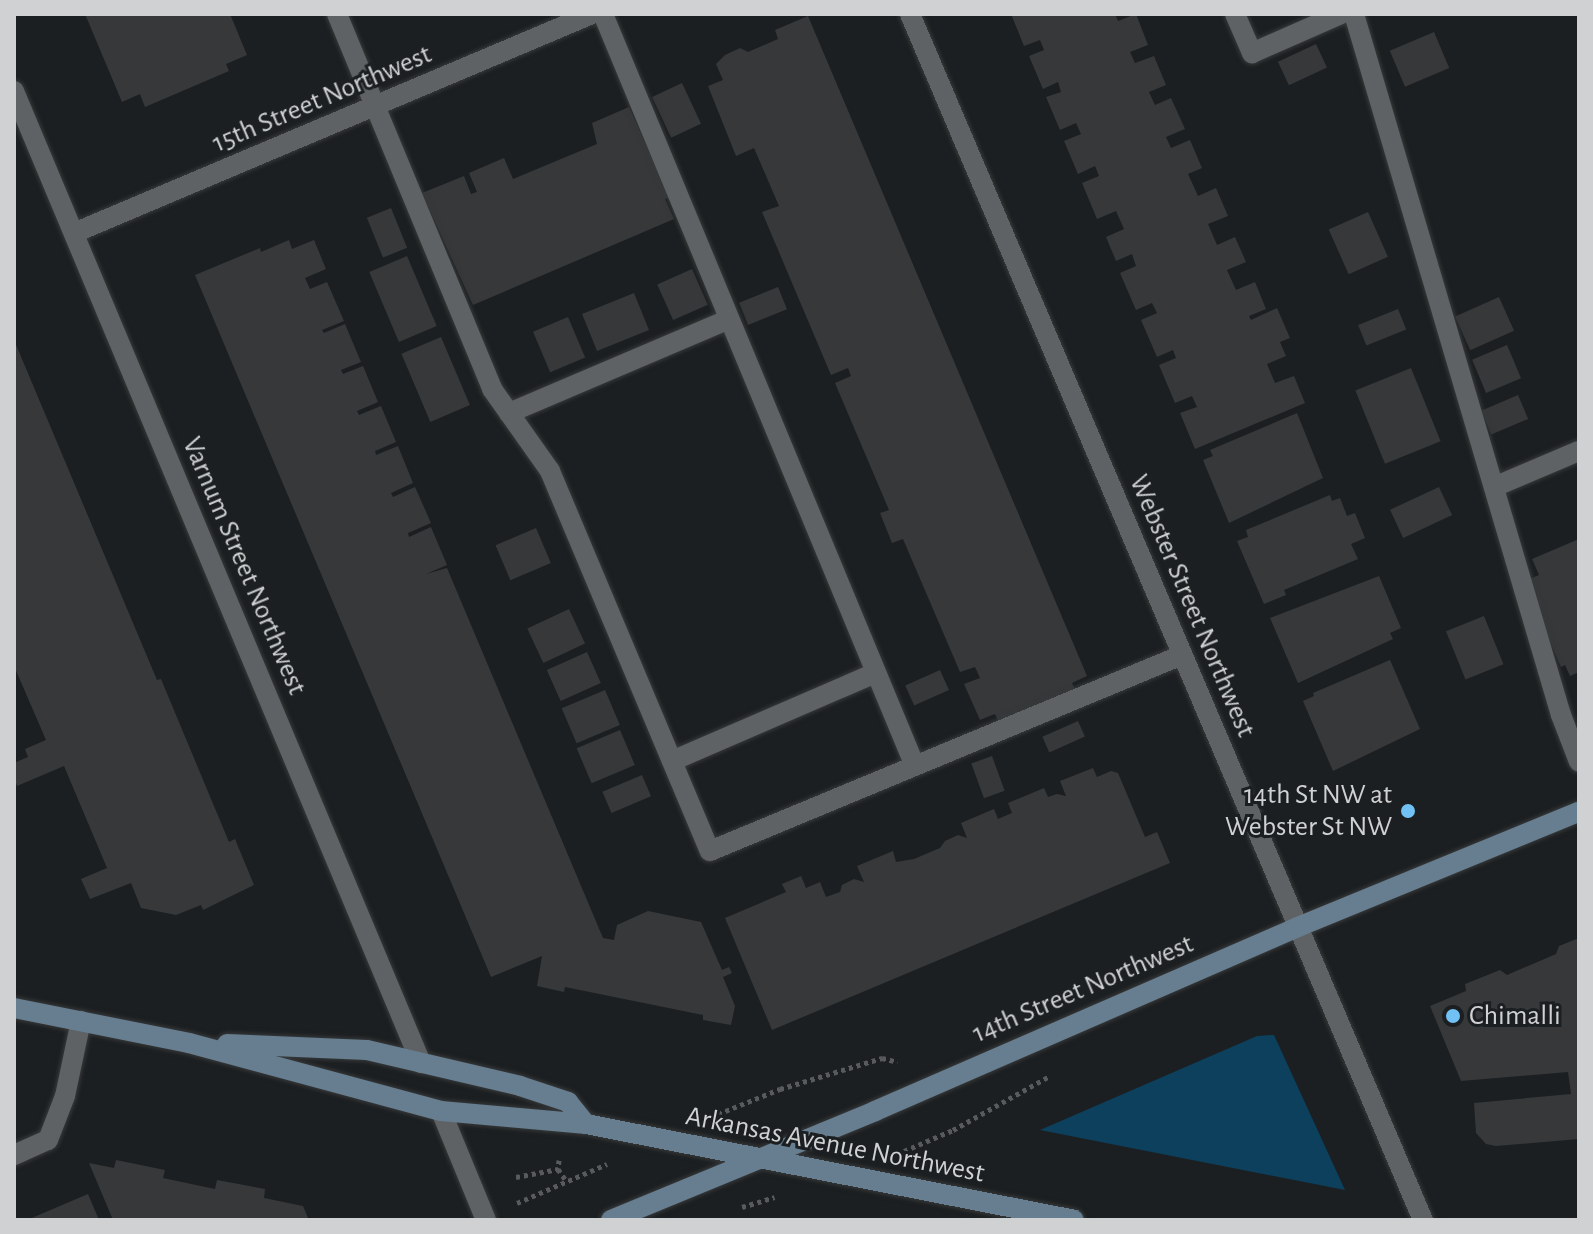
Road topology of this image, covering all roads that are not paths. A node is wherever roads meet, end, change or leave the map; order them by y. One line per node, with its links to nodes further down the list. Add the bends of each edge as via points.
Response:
1 (337, 14): 9 (street)
2 (592, 14): 9 (street, 15th Street Northwest)
3 (603, 14): 11 (street)
4 (910, 14): 15 (street, Webster Street Northwest)
5 (1235, 14): 6 (street, via 1252,53)
6 (1341, 14)
7 (1354, 14): 14 (street)
8 (14, 91): 10 (street, Varnum Street Northwest)
9 (376, 107): 10 (street, 15th Street Northwest); 12 (street, via 492,389)
10 (74, 233): 25 (street, Varnum Street Northwest)
11 (727, 320): 12 (street); 16 (street)
12 (509, 413): 17 (street, via 550,471)
13 (1579, 451): 14 (street)
14 (1494, 487): 18 (street)
15 (1182, 655): 19 (street); 21 (street, Webster Street Northwest)
16 (875, 673): 17 (street); 19 (street)
17 (672, 761): 19 (street, via 710,851)
18 (1579, 762)
19 (915, 766)
20 (1579, 812): 21 (main road, 14th Street Northwest)
21 (1298, 927): 29 (main road, 14th Street Northwest); 33 (street, Webster Street Northwest)
22 (14, 1008): 23 (main road, Arkansas Avenue Northwest)
23 (81, 1021): 24 (main road, Arkansas Avenue Northwest); 28 (street, via 65,1096 48,1140)
24 (189, 1043): 25 (main road, Arkansas Avenue Northwest, via 367,1050); 26 (main road, Arkansas Avenue Northwest)
25 (421, 1063): 27 (main road, Arkansas Avenue Northwest, via 568,1102)
26 (441, 1111): 27 (main road, Arkansas Avenue Northwest); 30 (street)
27 (586, 1124): 29 (main road, Arkansas Avenue Northwest)
28 (14, 1155)
29 (761, 1159): 31 (main road, 14th Street Northwest); 32 (main road, Arkansas Avenue Northwest)
30 (486, 1220)
31 (611, 1220)
32 (1074, 1220)
33 (1423, 1220)

